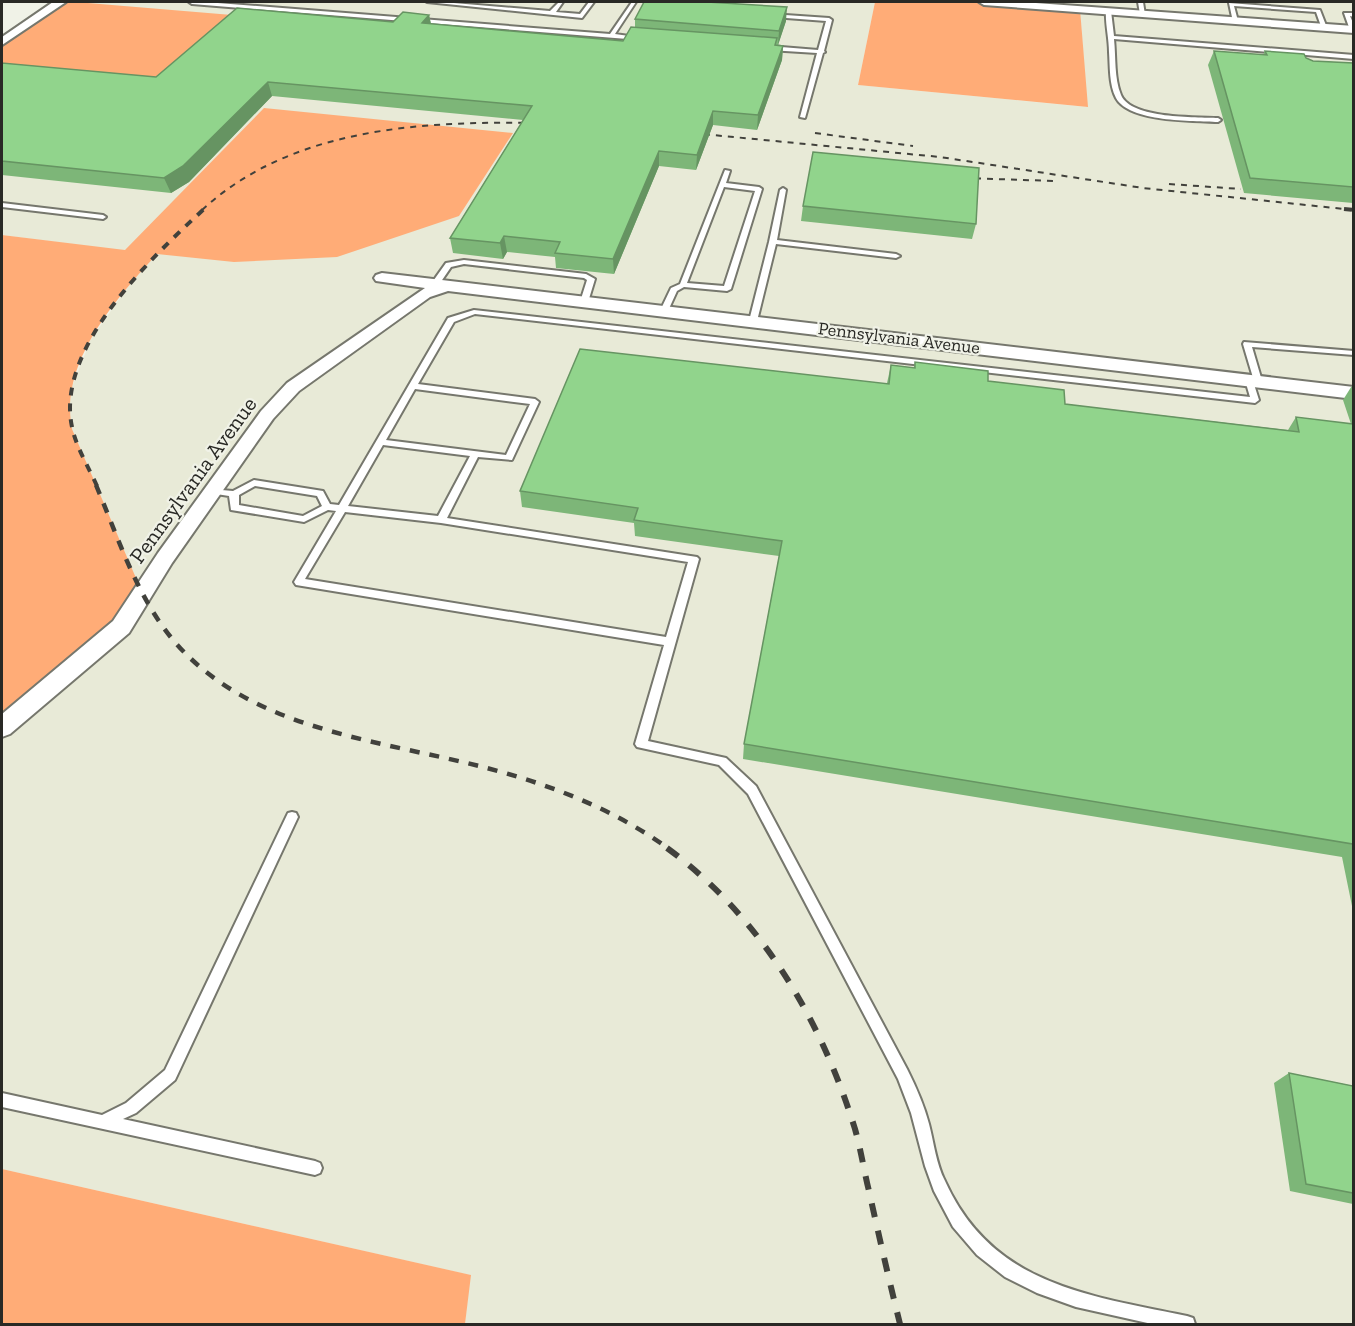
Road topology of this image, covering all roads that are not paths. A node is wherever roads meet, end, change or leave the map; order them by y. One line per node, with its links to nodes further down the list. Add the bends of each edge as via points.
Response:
1 (60, 2): 30 (street)
2 (192, 2): 27 (lane)
3 (430, 2): 4 (lane)
4 (436, 2): 13 (lane)
5 (495, 2): 17 (lane)
6 (528, 2): 18 (lane)
7 (561, 2): 20 (lane)
8 (591, 2): 20 (lane, via 582,16)
9 (634, 2): 27 (lane)
10 (984, 2): 11 (street)
11 (992, 2): 15 (street)
12 (1140, 2): 22 (lane)
13 (465, 3): 17 (lane)
14 (1229, 3): 24 (lane); 25 (lane, via 1318,11)
15 (1036, 4): 16 (street)
16 (1049, 4): 19 (street)
17 (490, 7): 18 (lane)
18 (521, 10): 20 (lane)
19 (1108, 11): 22 (street); 28 (lane)
20 (552, 14)
21 (770, 14): 33 (lane, via 829,20)
22 (1143, 14): 24 (street)
23 (1353, 15): 26 (lane, via 1346,14)
24 (1235, 21): 25 (street)
25 (1324, 28): 26 (street)
26 (1353, 30)
27 (612, 35): 29 (lane)
28 (1111, 37): 31 (lane); 39 (lane, via 1118,97 1125,105 1149,114)
29 (653, 39)
30 (2, 42)
31 (1207, 44): 34 (lane); 35 (lane)
32 (765, 48): 33 (lane)
33 (822, 52): 38 (lane)
34 (1228, 54)
35 (1339, 56): 36 (lane); 37 (lane)
36 (1353, 57)
37 (1329, 61)
38 (803, 117)
39 (1218, 120)
40 (727, 171): 41 (lane)
41 (722, 185): 49 (lane); 49 (lane, via 759,189 727,290)
42 (783, 190): 45 (lane)
43 (2, 205): 44 (lane)
44 (103, 217)
45 (773, 242): 46 (lane); 52 (lane)
46 (896, 256)
47 (382, 278): 48 (street, Pennsylvania Avenue)
48 (440, 285): 50 (street, Pennsylvania Avenue); 50 (lane, via 449,265 464,262 586,276 591,279); 59 (street, Pennsylvania Avenue, via 293,387)
49 (683, 285): 51 (lane, via 674,290)
50 (584, 302): 51 (street, Pennsylvania Avenue)
51 (664, 311): 52 (street, Pennsylvania Avenue)
52 (753, 321): 54 (street, Pennsylvania Avenue)
53 (1353, 353): 54 (lane, via 1247,344)
54 (1254, 381): 55 (lane, via 1255,400 474,312 451,320); 56 (street, Pennsylvania Avenue)
55 (414, 386): 57 (lane); 58 (lane, via 535,402 509,458)
56 (1353, 393)
57 (381, 442): 58 (lane); 62 (lane)
58 (475, 454): 63 (lane)
59 (213, 491): 60 (lane); 65 (street, Pennsylvania Avenue, via 121,627)
60 (234, 494): 61 (lane, via 254,483 320,493); 61 (lane, via 234,508 304,519)
61 (327, 507): 62 (lane)
62 (342, 508): 63 (lane); 64 (lane, via 299,582)
63 (441, 520): 64 (lane, via 694,559)
64 (670, 642): 70 (lane, via 641,744 722,762 752,790 898,1065 915,1103 939,1185 952,1213 973,1241 999,1265 1040,1288)
65 (2, 727)
66 (292, 817): 68 (lane, via 170,1075 131,1108)
67 (2, 1100): 68 (lane)
68 (102, 1122): 69 (lane)
69 (315, 1168)
70 (1187, 1324)

